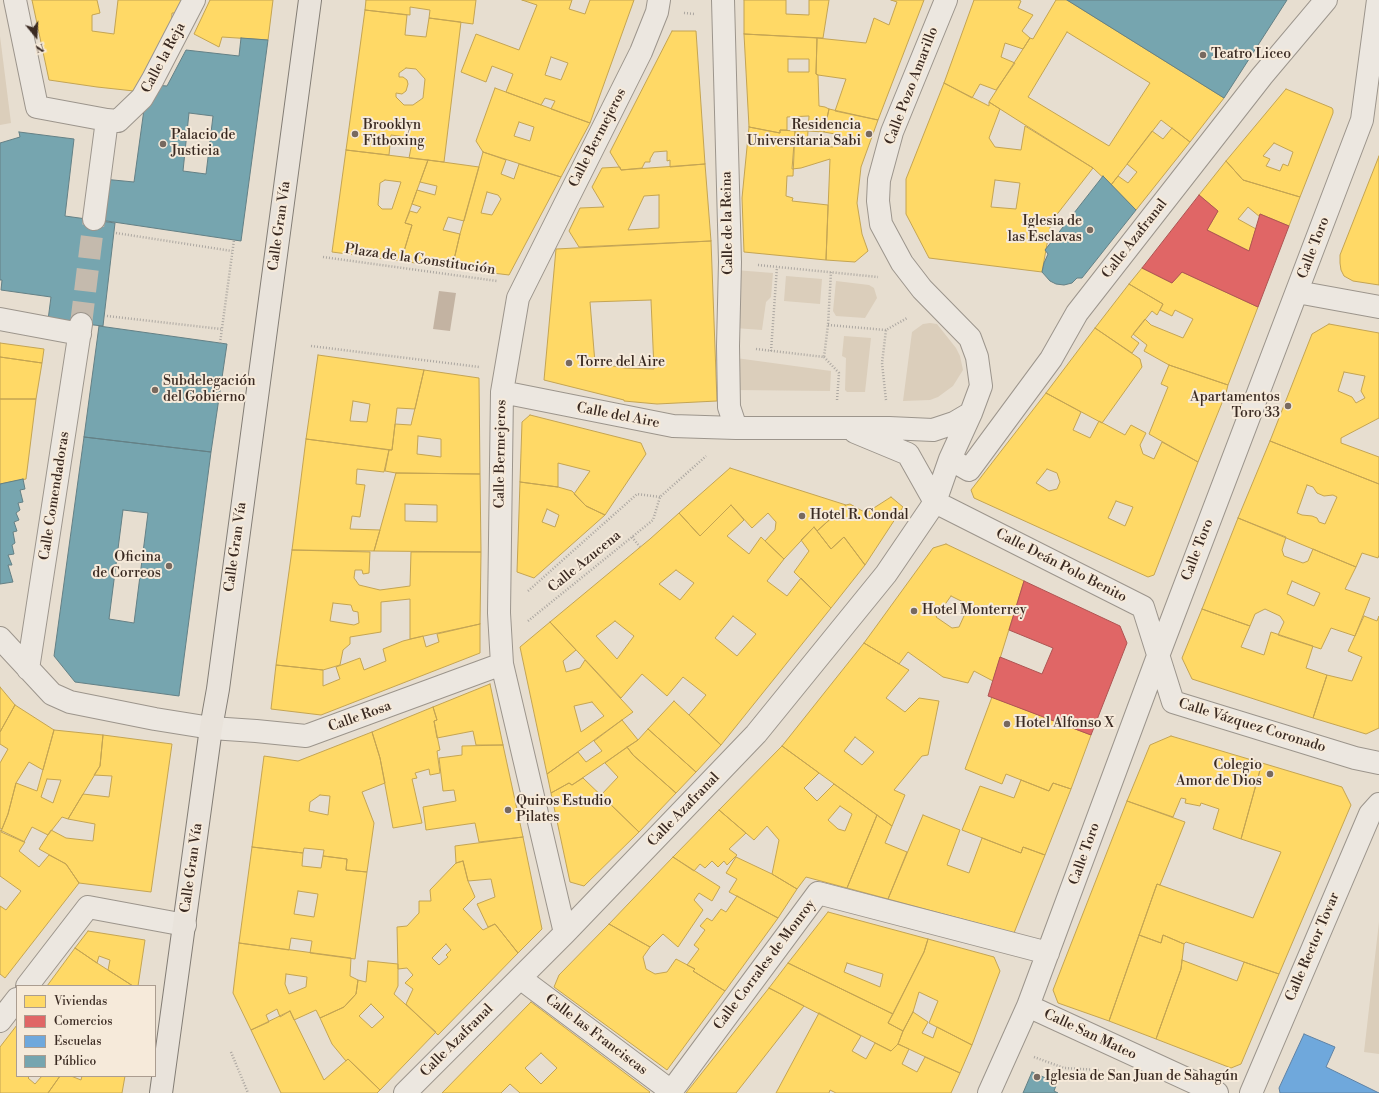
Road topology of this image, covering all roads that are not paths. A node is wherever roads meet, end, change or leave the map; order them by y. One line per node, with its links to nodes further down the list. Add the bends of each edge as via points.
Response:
1 (16, 0): 9 (street, Calle la Reja, via 37,108)
2 (194, 0): 9 (street, Calle la Reja, via 142,98 118,121)
3 (310, 0): 25 (main road, Calle Gran Vía)
4 (659, 0): 15 (street, Calle Bermejeros, via 657,12 641,52 518,298)
5 (946, 0): 16 (street, Calle Pozo Amarillo, via 892,132 879,180 878,201 881,224 902,263 922,289 970,338 977,357 981,386)
6 (1326, 0): 19 (street, Calle Azafranal, via 1262,76 1077,313 1051,359 969,470)
7 (1378, 0): 10 (street, Calle Toro)
8 (724, 8): 17 (street, Calle de la Reina, via 730,262 728,346 730,407)
9 (108, 120): 11 (street)
10 (1371, 121): 12 (street, Calle Toro)
11 (94, 219)
12 (1297, 292): 13 (street); 22 (street, Calle Toro)
13 (1379, 307)
14 (0, 319): 24 (street, Calle Comendadoras, via 81,329)
15 (502, 392): 17 (street, Calle del Aire, via 674,426); 23 (street, Calle Bermejeros, via 499,619)
16 (971, 413): 18 (street, Calle del Aire, via 954,424 933,430); 19 (street, Calle Azafranal)
17 (736, 428): 18 (street, Calle del Aire)
18 (840, 428): 20 (street, via 908,454)
19 (950, 459): 20 (street, Calle Azafranal)
20 (935, 502): 22 (street, Calle Deán Polo Benito, via 1143,607); 29 (street, Calle Azafranal, via 886,574 756,734)
21 (0, 638): 24 (street, Calle Rosa)
22 (1158, 656): 26 (street, Calle Vázquez Coronado, via 1172,702); 30 (street, Calle Toro)
23 (502, 664): 25 (street, Calle Rosa, via 306,736); 29 (street, Calle Bermejeros)
24 (28, 668): 25 (street, Calle Rosa, via 52,694 70,702)
25 (211, 728): 28 (main road, Calle Gran Vía)
26 (1379, 763)
27 (1379, 804): 41 (street, Calle Rector Tovar, via 1370,814)
28 (185, 925): 32 (street, via 88,907); 37 (main road, Calle Gran Vía)
29 (565, 934): 31 (street, Calle Azafranal)
30 (1048, 953): 34 (street, Calle Toro); 36 (street, Calle Corrales de Monroy, via 818,893)
31 (520, 978): 36 (street, Calle las Franciscas); 38 (street, Calle Azafranal)
32 (28, 985)
33 (16, 1000): 35 (street)
34 (1028, 1006): 39 (street, Calle Toro); 40 (street, Calle San Mateo)
35 (0, 1021)
36 (670, 1092)
37 (161, 1093)
38 (405, 1093)
39 (989, 1093)
40 (1218, 1093)
41 (1250, 1093)

